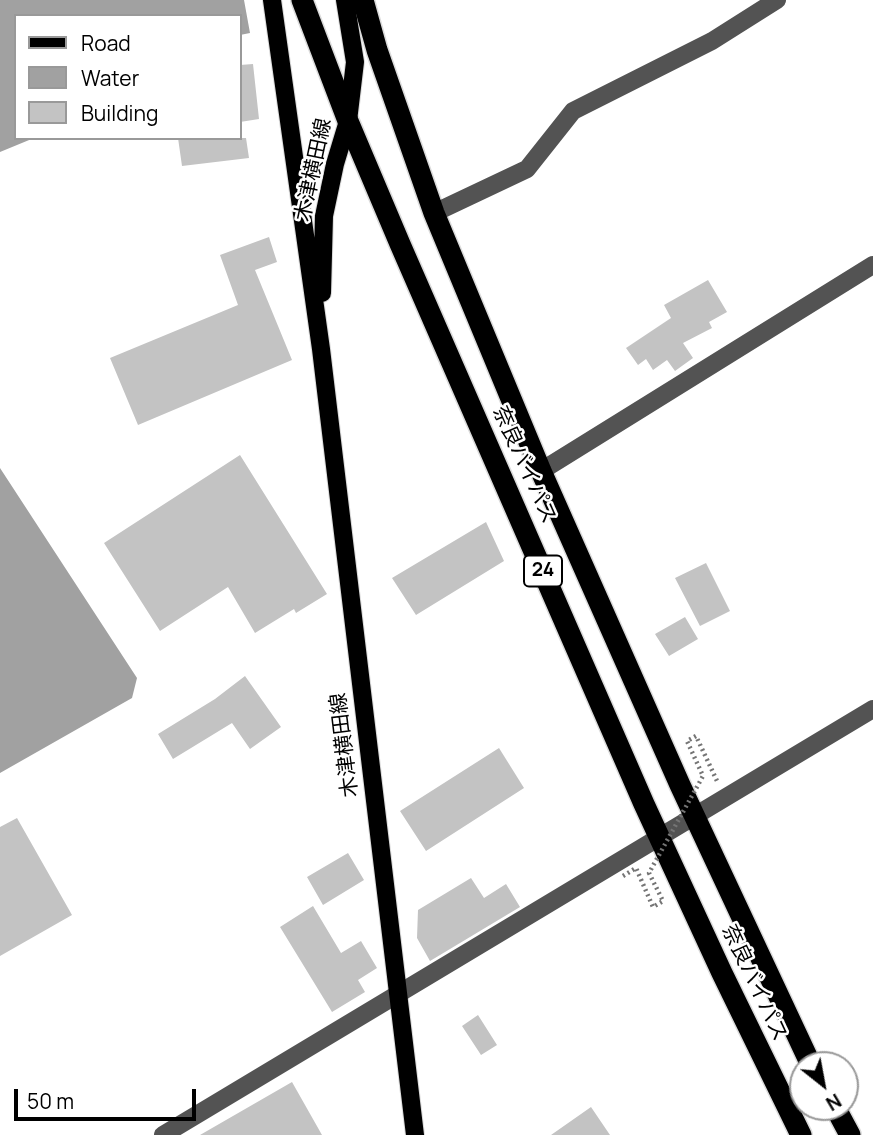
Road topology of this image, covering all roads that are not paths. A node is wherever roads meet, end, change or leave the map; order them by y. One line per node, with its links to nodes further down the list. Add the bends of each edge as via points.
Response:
1 (272, 0): 9 (main road, 木津横田線)
2 (302, 0): 6 (highway, 奈良バイパス / 24)
3 (345, 0): 6 (main road, 木津横田線, via 355,62)
4 (363, 0): 7 (highway, 奈良バイパス / 24)
5 (777, 0): 7 (street, via 712,41 573,111 527,169)
6 (348, 121): 9 (main road, 木津横田線, via 324,216); 13 (highway, 奈良バイパス / 24)
7 (434, 213): 10 (highway, 奈良バイパス / 24)
8 (873, 265): 10 (street)
9 (321, 349): 14 (main road, 木津横田線)
10 (541, 471): 12 (highway, 奈良バイパス / 24)
11 (873, 709): 12 (street)
12 (695, 815): 13 (street); 15 (highway, 奈良バイパス / 24)
13 (659, 836): 14 (street); 18 (highway, 奈良バイパス / 24)
14 (399, 994): 16 (street); 17 (main road, 木津横田線)
15 (805, 1051)
16 (163, 1135)
17 (415, 1135)
18 (801, 1135)

